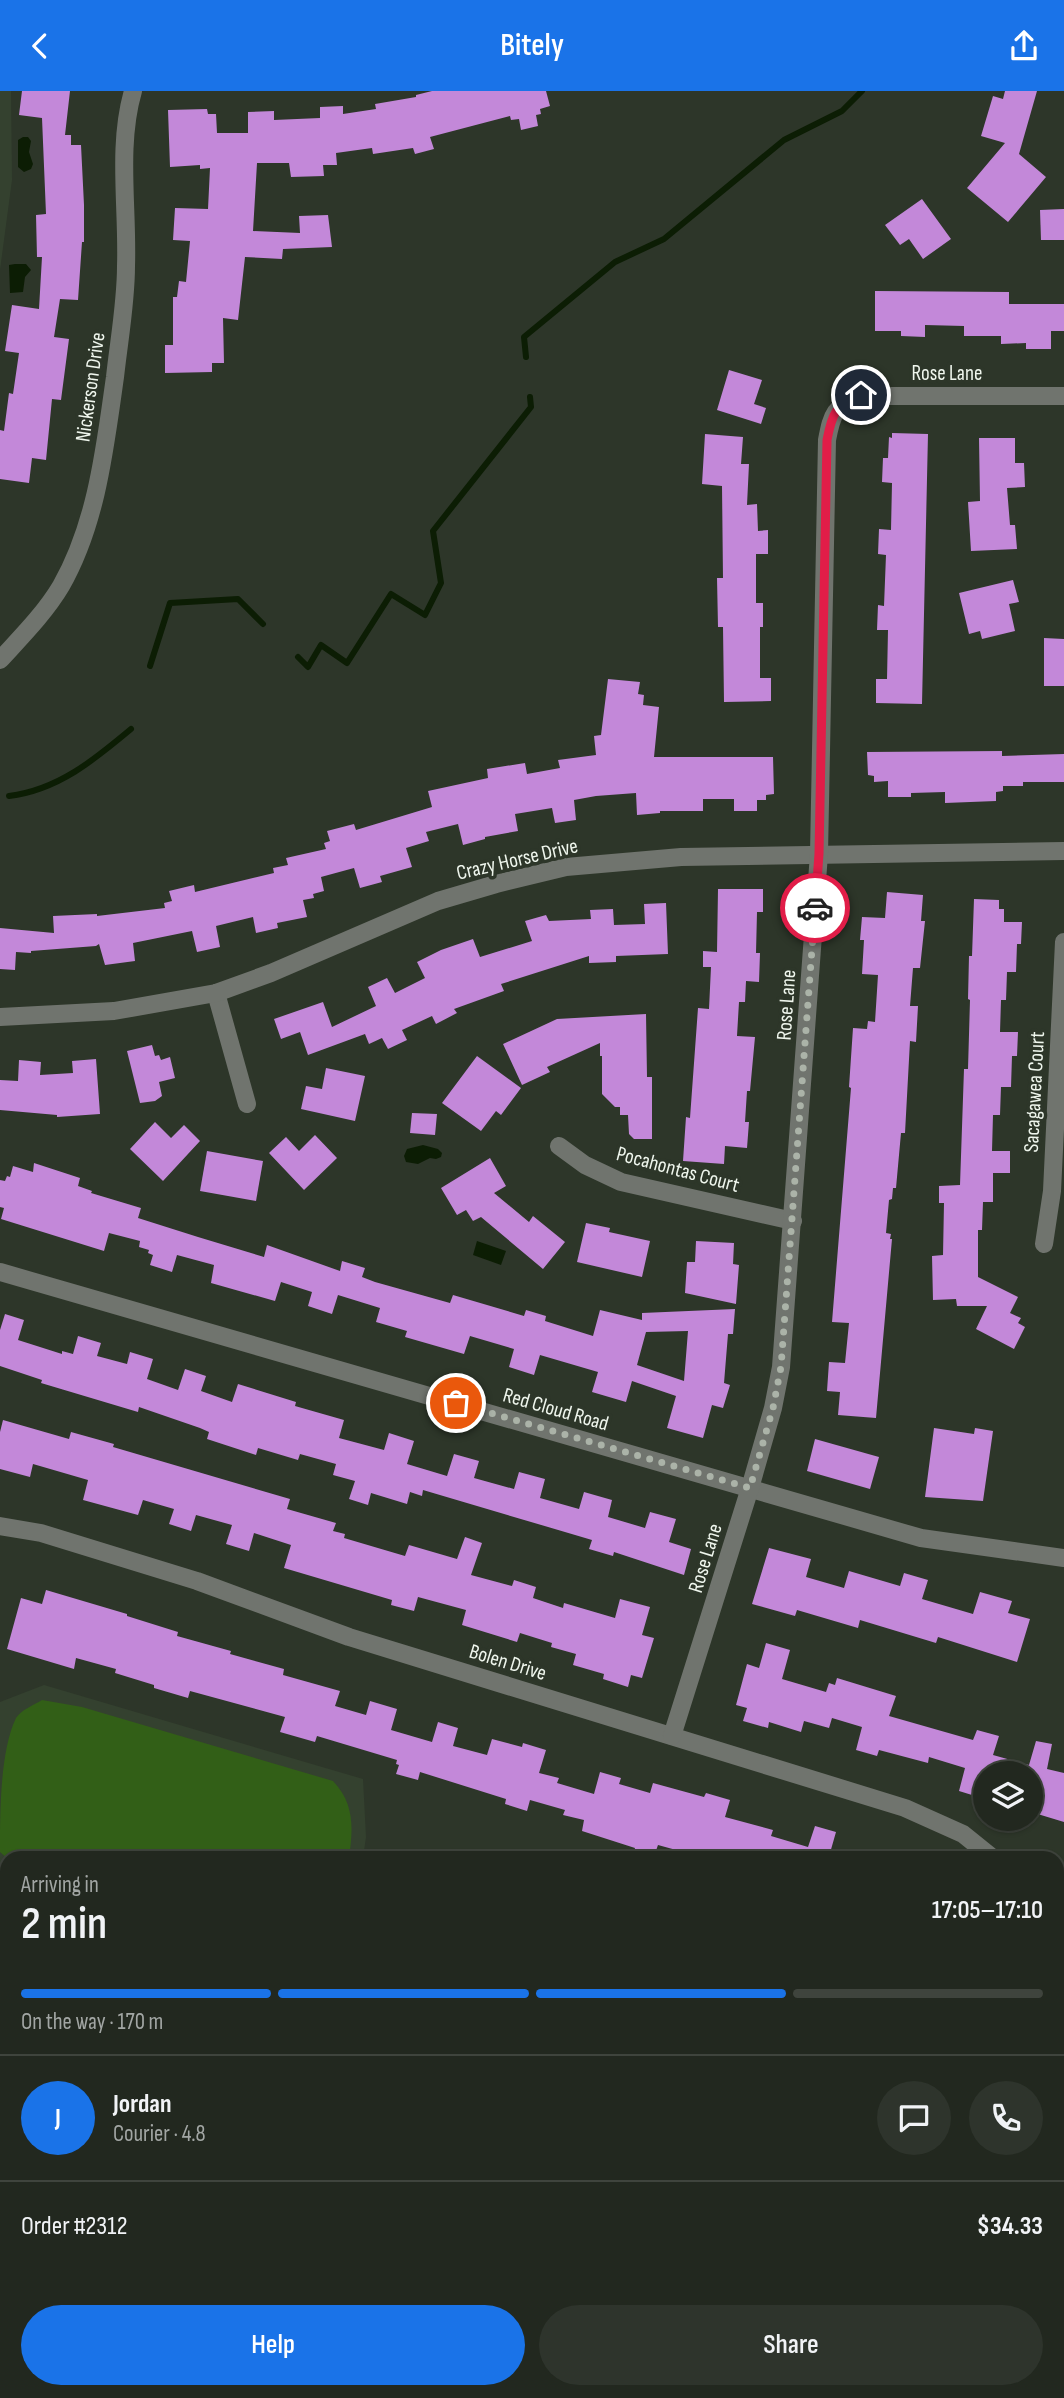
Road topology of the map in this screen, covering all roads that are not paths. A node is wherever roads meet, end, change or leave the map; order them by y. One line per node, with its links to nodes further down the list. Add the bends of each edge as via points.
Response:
1 (133, 91): 3 (street, Nickerson Drive, via 126,123 123,313 106,445 93,504 61,587)
2 (1064, 396): 5 (street, Rose Lane, via 861,395 843,402 831,420)
3 (0, 660)
4 (1064, 851): 5 (street, Crazy Horse Drive)
5 (819, 854): 7 (street, Crazy Horse Drive, via 681,857 566,867 438,901); 11 (street, Rose Lane)
6 (1064, 942): 12 (street, Sacagawea Court, via 1052,1191)
7 (216, 993): 8 (street, Crazy Horse Drive, via 114,1011); 9 (street)
8 (0, 1017)
9 (247, 1104)
10 (559, 1146): 11 (street, Pocahontas Court, via 621,1182)
11 (793, 1221): 14 (street, Rose Lane, via 781,1367)
12 (1045, 1244)
13 (0, 1272): 14 (street, Red Cloud Road)
14 (750, 1488): 16 (street, Red Cloud Road, via 921,1538); 17 (street, Rose Lane)
15 (0, 1526): 17 (street, Bolen Drive, via 41,1533 197,1581 348,1637)
16 (1064, 1558)
17 (672, 1736): 18 (street, Bolen Drive, via 905,1808 963,1834)
18 (984, 1851)

